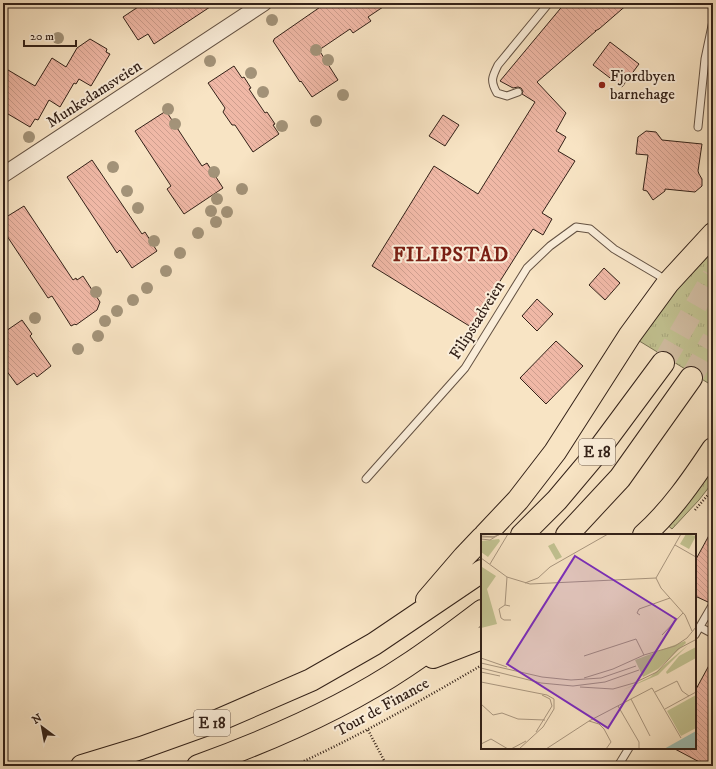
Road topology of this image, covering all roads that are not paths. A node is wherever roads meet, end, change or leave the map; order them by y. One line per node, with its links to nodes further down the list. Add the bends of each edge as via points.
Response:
1 (264, 3): 6 (street, Munkedamsveien)
2 (549, 3): 4 (lane, via 498,65 493,75 493,85 497,94 507,96)
3 (713, 21): 5 (lane, via 705,59)
4 (518, 92)
5 (698, 127)
6 (3, 175)
7 (713, 234): 8 (highway)
8 (668, 283): 12 (lane, Filipstadveien, via 614,249 590,229 576,227 550,246 527,268 465,368); 13 (highway, via 630,335 555,452 518,500)
9 (663, 363): 14 (highway, E 18, via 594,456 557,500)
10 (691, 378): 15 (highway, E 18, via 620,478)
11 (713, 449): 16 (highway, via 665,513)
12 (366, 479)
13 (486, 534)
14 (523, 534)
15 (568, 534)
16 (645, 534)
17 (481, 539): 21 (highway)
18 (481, 572): 21 (highway, E 18)
19 (713, 604): 22 (lane)
20 (481, 612): 26 (highway, E 18)
21 (408, 621): 28 (highway, E 18, via 310,680 219,720)
22 (700, 627): 23 (lane); 24 (lane)
23 (696, 634)
24 (713, 634)
25 (481, 638): 26 (highway)
26 (405, 667): 29 (highway, E 18, via 310,720)
27 (628, 749): 30 (lane)
28 (82, 766)
29 (198, 766)
30 (618, 766)

